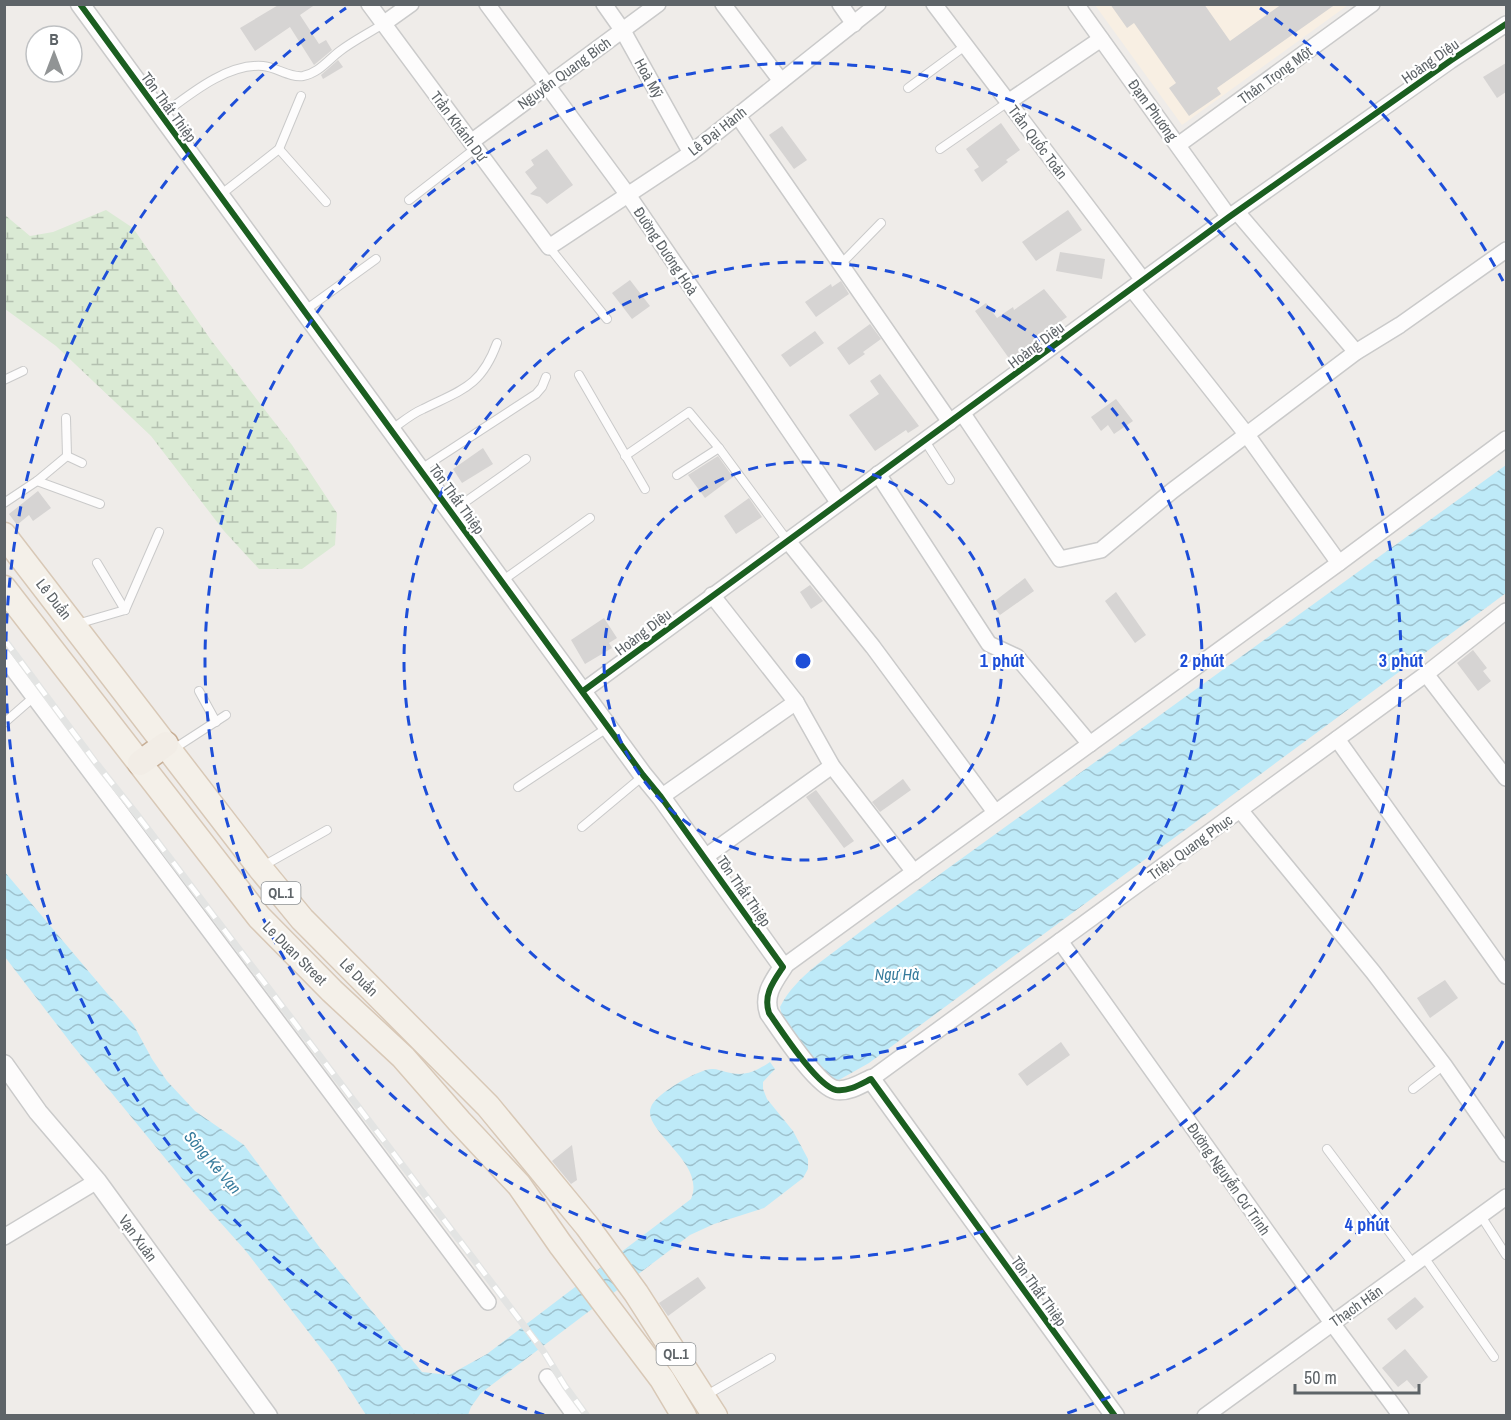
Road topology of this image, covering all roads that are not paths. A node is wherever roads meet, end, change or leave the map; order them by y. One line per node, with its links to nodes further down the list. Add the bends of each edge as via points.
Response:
1 (369, 4): 13 (street, Trần Khánh Dư)
2 (411, 4): 13 (street)
3 (487, 4): 20 (street, Đường Dương Hoà)
4 (604, 4): 16 (street, Hoà Mỹ)
5 (658, 4): 16 (street, Nguyễn Quang Bích)
6 (723, 4): 19 (street)
7 (840, 4): 14 (street)
8 (878, 4): 14 (street, Lê Đại Hành)
9 (934, 4): 18 (street, Trần Quốc Toản)
10 (1076, 4): 17 (street, Đạm Phương)
11 (1372, 4): 27 (street, Thân Trọng Một)
12 (81, 5): 24 (street, Tôn Thất Thiệp)
13 (383, 24): 24 (lane, via 311,73 300,77 260,65 242,69 210,80); 26 (street, Trần Khánh Dư)
14 (854, 24): 19 (street, Lê Đại Hành)
15 (1506, 24): 35 (street, Hoàng Diệu)
16 (622, 31): 20 (street, Nguyễn Quang Bích); 30 (street, Hoà Mỹ)
17 (1101, 39): 23 (street); 27 (street, Đạm Phương)
18 (965, 46): 21 (lane); 23 (street, Trần Quốc Toản)
19 (781, 81): 25 (street, Lê Đại Hành)
20 (547, 86): 26 (street, Nguyễn Quang Bích); 31 (street, Đường Dương Hoà)
21 (908, 88)
22 (301, 96): 28 (lane)
23 (1008, 102): 29 (lane); 41 (street, Trần Quốc Toản)
24 (161, 116): 32 (street, Tôn Thất Thiệp)
25 (738, 116): 30 (street, Lê Đại Hành); 40 (street)
26 (473, 145): 33 (lane); 37 (street, Trần Khánh Dư)
27 (1178, 145): 35 (street, Đạm Phương)
28 (279, 149): 32 (lane); 34 (lane)
29 (940, 149)
30 (691, 153): 31 (street, Lê Đại Hành)
31 (628, 195): 37 (street, Lê Đại Hành); 67 (street, Đường Dương Hoà)
32 (219, 196): 42 (street, Tôn Thất Thiệp)
33 (409, 200)
34 (326, 202)
35 (1233, 214): 41 (street, Hoàng Diệu); 45 (street, Đạm Phương)
36 (881, 223): 40 (lane)
37 (549, 247): 43 (lane)
38 (1506, 250): 45 (street)
39 (376, 259): 42 (lane)
40 (840, 265): 51 (street)
41 (1137, 284): 51 (street, Hoàng Diệu); 53 (street, Trần Quốc Toản)
42 (304, 312): 52 (street, Tôn Thất Thiệp)
43 (607, 319)
44 (497, 343): 52 (lane, via 485,369 474,381)
45 (1356, 352): 53 (street)
46 (22, 371): 49 (lane)
47 (579, 375): 58 (lane)
48 (546, 377): 61 (lane, via 536,394)
49 (4, 380)
50 (66, 418): 57 (lane)
51 (957, 418): 53 (street, via 1060,559 1101,550); 55 (street, Hoàng Diệu)
52 (391, 430): 61 (street, Tôn Thất Thiệp)
53 (1247, 435): 76 (street, Trần Quốc Toản)
54 (1506, 439): 76 (street)
55 (925, 441): 62 (street, Hoàng Diệu); 64 (lane)
56 (719, 448): 58 (lane, via 689,412); 63 (lane); 74 (lane)
57 (68, 456): 60 (lane); 65 (lane)
58 (625, 456): 66 (lane)
59 (526, 459): 70 (lane)
60 (82, 463)
61 (420, 470): 70 (street, Tôn Thất Thiệp)
62 (878, 474): 67 (street, Hoàng Diệu); 94 (street, via 989,644 1017,657)
63 (676, 475)
64 (950, 480)
65 (37, 481): 68 (lane); 69 (lane)
66 (645, 489)
67 (838, 502): 74 (street, Hoàng Diệu)
68 (4, 503)
69 (100, 504)
70 (451, 512): 77 (street, Tôn Thất Thiệp)
71 (590, 518): 77 (lane)
72 (159, 532): 80 (lane)
73 (4, 535): 82 (main road, Lê Duẩn / QL.1)
74 (787, 540): 79 (street, Hoàng Diệu); 103 (street, via 873,647)
75 (97, 563): 80 (lane)
76 (1339, 563): 94 (street)
77 (502, 581): 86 (street, Tôn Thất Thiệp)
78 (4, 588): 96 (main road, Le Duan Street / QL.1)
79 (712, 595): 86 (street, Hoàng Diệu); 88 (street)
80 (125, 610): 82 (lane)
81 (1506, 611): 84 (street, Triệu Quang Phục)
82 (74, 625): 95 (main road, Lê Duẩn / QL.1)
83 (4, 657): 87 (street)
84 (1426, 674): 93 (street, Triệu Quang Phục); 99 (street)
85 (199, 691): 90 (lane)
86 (583, 691): 92 (street, Tôn Thất Thiệp)
87 (35, 696): 91 (lane); 124 (street)
88 (796, 702): 97 (street); 101 (street)
89 (226, 715): 90 (lane)
90 (216, 722): 95 (lane)
91 (4, 723)
92 (608, 727): 98 (street, Tôn Thất Thiệp); 100 (lane)
93 (1337, 739): 102 (street, Triệu Quang Phục); 111 (street)
94 (1090, 744): 103 (street)
95 (169, 748): 96 (highway); 107 (main road, Lê Duẩn / QL.1)
96 (140, 763): 132 (main road, Le Duan Street / QL.1, via 259,917 403,1057 519,1185 662,1379)
97 (832, 766): 106 (street); 108 (street)
98 (643, 775): 101 (street, Tôn Thất Thiệp); 104 (lane)
99 (1506, 778)
100 (518, 787)
101 (661, 797): 106 (street, Tôn Thất Thiệp)
102 (1240, 810): 109 (street, Triệu Quang Phục); 113 (street)
103 (995, 812): 108 (street)
104 (582, 827)
105 (327, 830): 107 (lane)
106 (705, 857): 110 (street, Tôn Thất Thiệp)
107 (260, 868): 129 (main road, Lê Duẩn / QL.1, via 302,919 488,1106 587,1226)
108 (914, 872): 110 (street)
109 (1060, 941): 114 (street, Triệu Quang Phục); 125 (street, Đường Nguyễn Cư Trinh)
110 (783, 967): 114 (street, via 765,1002 820,1082 836,1090)
111 (1506, 976)
112 (4, 1064): 118 (street, Vạn Xuân, via 38,1112)
113 (1444, 1065): 115 (lane); 117 (street)
114 (871, 1079): 133 (street, Tôn Thất Thiệp)
115 (1413, 1089)
116 (1326, 1149): 123 (lane)
117 (1506, 1154)
118 (97, 1181): 121 (street); 130 (street, Vạn Xuân)
119 (1506, 1197): 120 (street, Thạch Hãn)
120 (1481, 1216): 122 (lane); 123 (street, Thạch Hãn)
121 (4, 1237)
122 (1506, 1255)
123 (1419, 1261): 125 (street, Thạch Hãn); 126 (lane)
124 (488, 1302)
125 (1332, 1323): 134 (street, Thạch Hãn); 135 (street, Đường Nguyễn Cư Trinh)
126 (1494, 1357)
127 (771, 1358): 129 (lane)
128 (548, 1377): 131 (street)
129 (710, 1406)
130 (268, 1416)
131 (575, 1416)
132 (684, 1416)
133 (1114, 1416)
134 (1205, 1416)
135 (1401, 1416)

